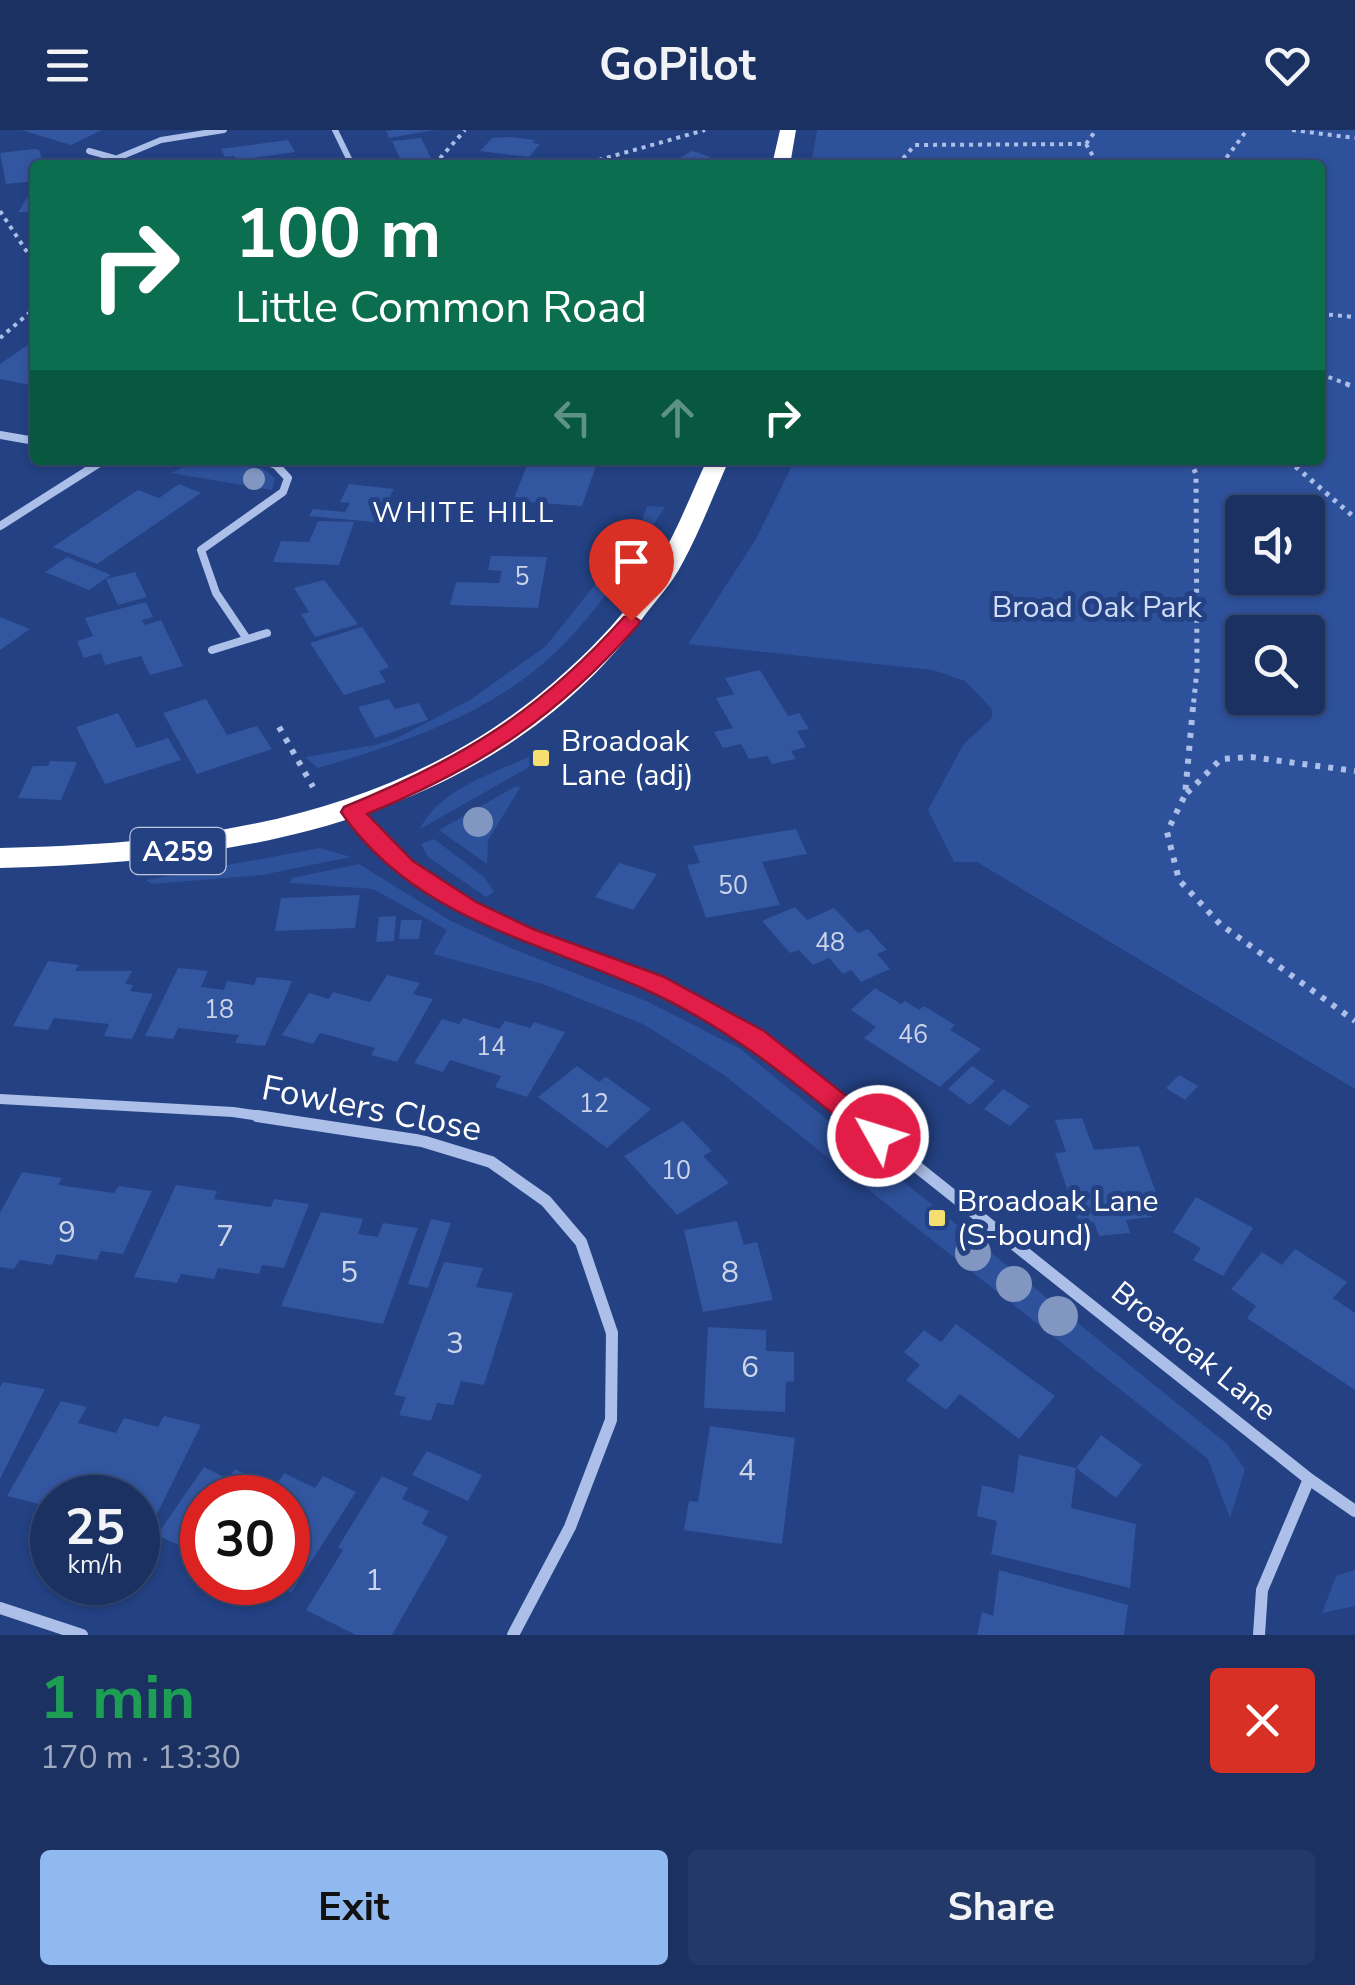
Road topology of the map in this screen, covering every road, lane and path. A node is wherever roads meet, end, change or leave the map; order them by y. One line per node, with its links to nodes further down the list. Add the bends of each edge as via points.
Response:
1 (224, 130): 12 (street, via 160,140)
2 (335, 130): 14 (street)
3 (465, 130): 15 (path)
4 (705, 130): 16 (path)
5 (788, 130): 17 (highway)
6 (1096, 130): 10 (path)
7 (1247, 130): 20 (path)
8 (1292, 130): 9 (path)
9 (1355, 138)
10 (1086, 144): 18 (path, via 915,145); 19 (path)
11 (89, 151): 12 (street)
12 (115, 158): 13 (street)
13 (111, 160)
14 (350, 160)
15 (438, 160)
16 (600, 160)
17 (782, 160)
18 (902, 160)
19 (1095, 160)
20 (1226, 160)
21 (0, 211): 22 (path)
22 (30, 256)
23 (30, 312): 26 (path)
24 (1325, 314): 25 (path)
25 (1355, 317)
26 (0, 338)
27 (1325, 376): 28 (path)
28 (1355, 387)
29 (0, 435): 30 (street)
30 (30, 440)
31 (96, 465): 37 (street)
32 (276, 465): 39 (street, via 288,478 283,492 201,550 216,593)
33 (716, 465): 44 (highway, A259, via 698,519 668,567 586,672 489,746 421,784)
34 (1192, 465): 43 (path, via 1198,670)
35 (1294, 465): 36 (path)
36 (1355, 518)
37 (0, 526)
38 (267, 633): 39 (street)
39 (247, 639): 40 (street)
40 (212, 650)
41 (279, 728): 44 (path)
42 (1355, 771): 43 (path, via 1220,759)
43 (1185, 795): 46 (path, via 1167,832 1179,880 1220,924)
44 (342, 815): 45 (highway, A259, via 227,844 149,855); 48 (street, Broadoak Lane, via 468,908 654,983 755,1038)
45 (0, 858)
46 (1355, 1021)
47 (0, 1099): 52 (street, Fowlers Close, via 234,1112 422,1142 491,1162 546,1201 580,1242 612,1333 611,1420 570,1528)
48 (1309, 1478): 49 (street, Broadoak Lane); 53 (street, via 1262,1590)
49 (1355, 1511)
50 (0, 1608): 51 (street)
51 (82, 1635)
52 (512, 1635)
53 (1258, 1635)

